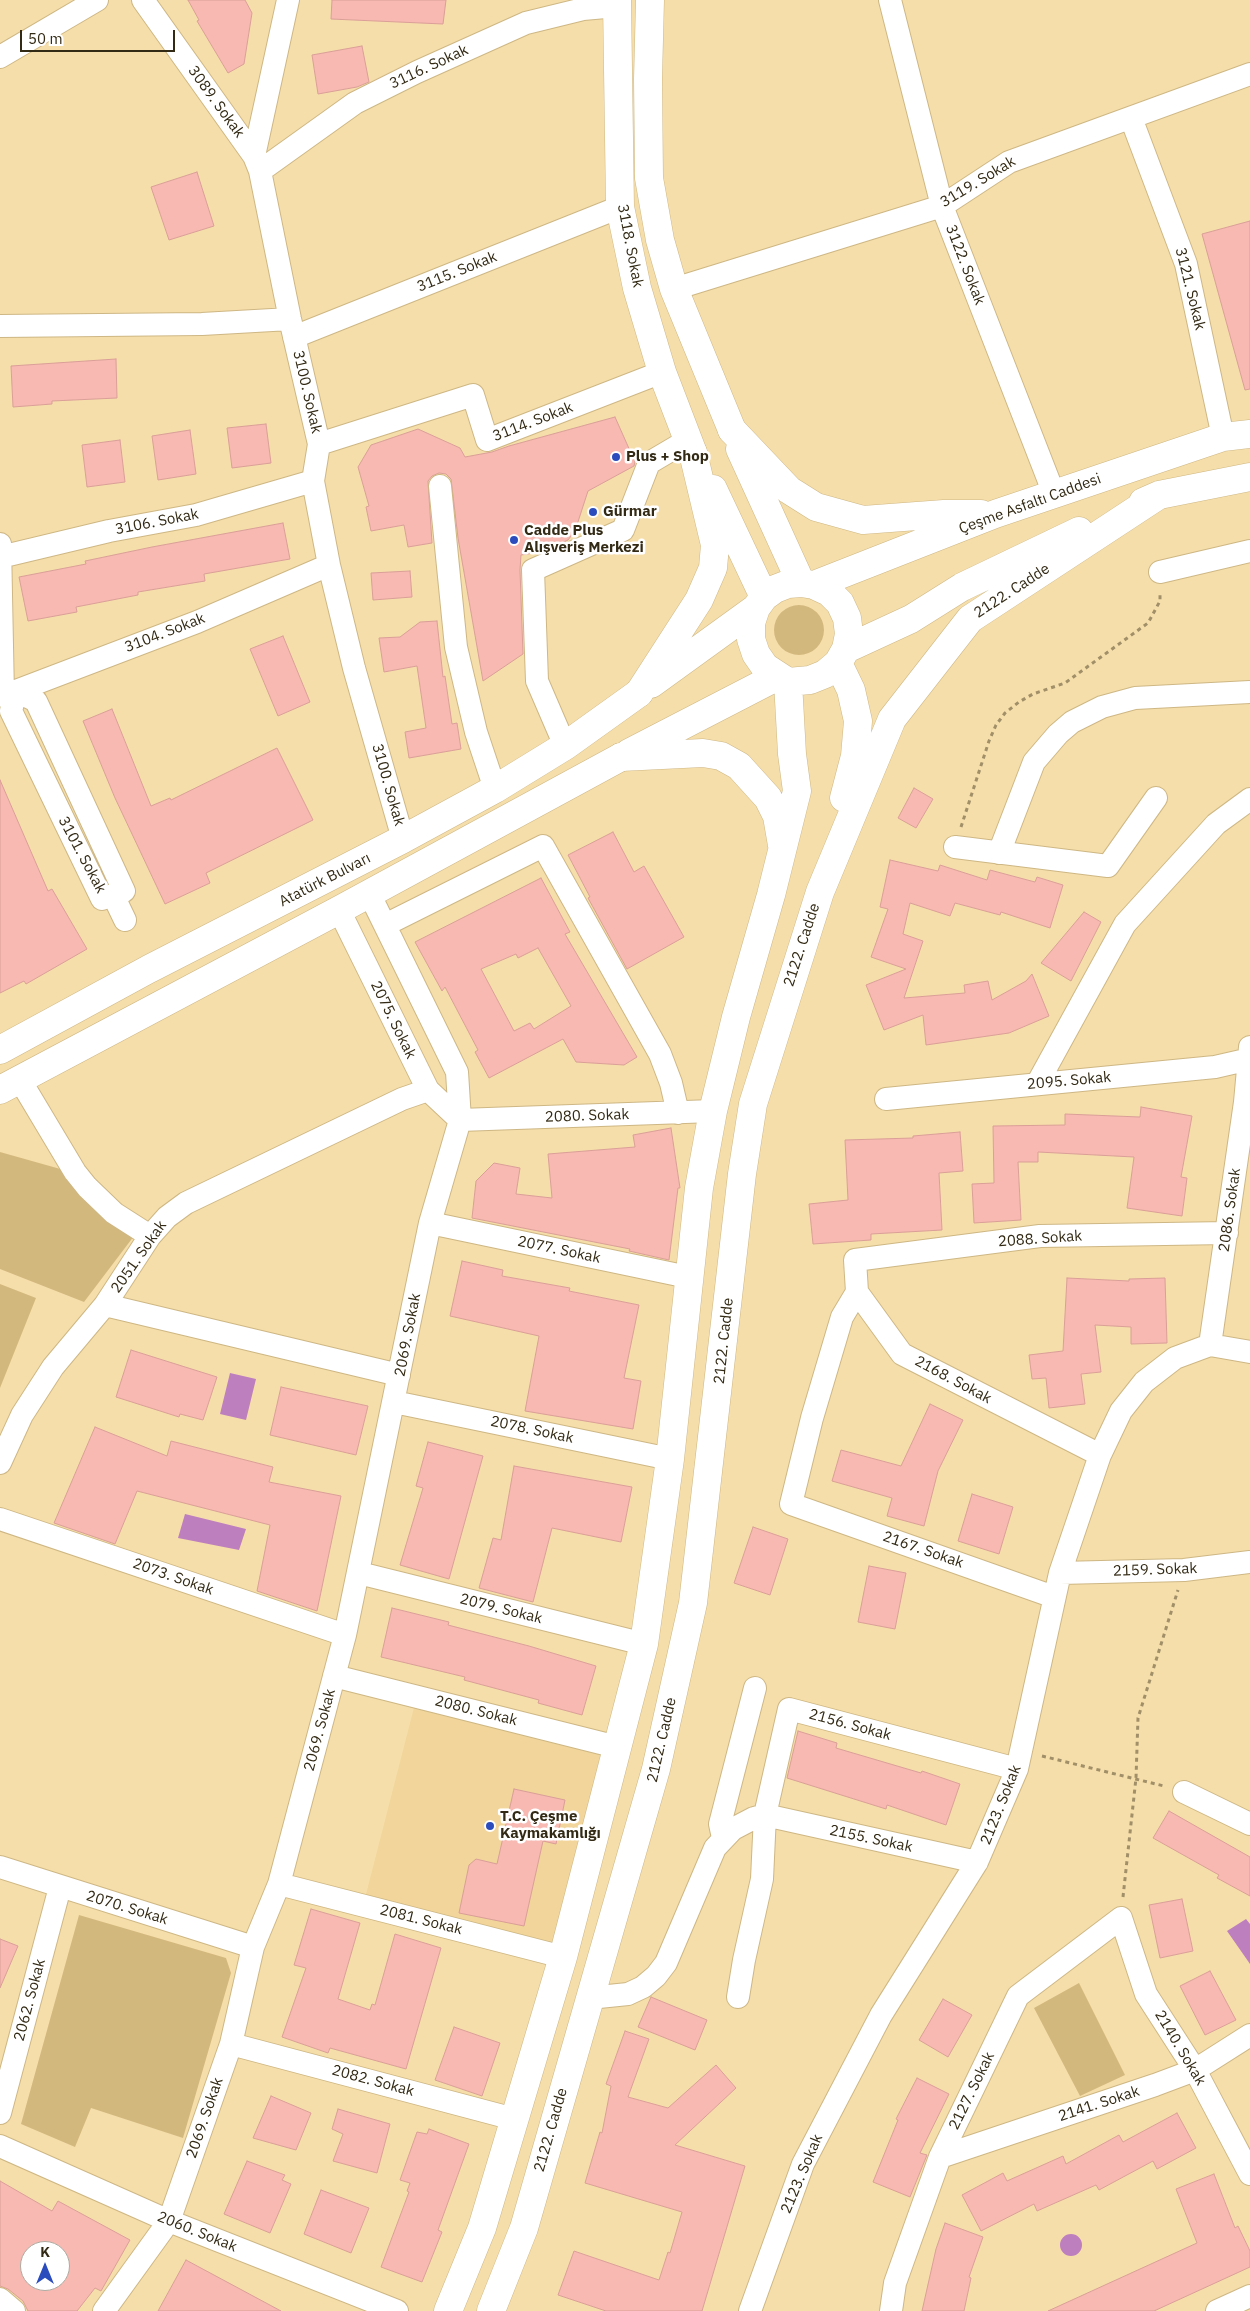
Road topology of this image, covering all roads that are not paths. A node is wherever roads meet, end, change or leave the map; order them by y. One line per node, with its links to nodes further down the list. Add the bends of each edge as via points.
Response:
1 (97, 0): 7 (street)
2 (143, 0): 10 (street, 3089. Sokak)
3 (288, 0): 10 (street, 3100. Sokak)
4 (650, 0): 13 (main road, 3118. Sokak, via 650,178 660,240)
5 (890, 0): 11 (street, 3122. Sokak)
6 (617, 3): 10 (street, 3116. Sokak, via 526,23 355,103); 12 (main road, 3118. Sokak)
7 (0, 57)
8 (1250, 74): 9 (street, 3119. Sokak)
9 (1131, 118): 11 (street, 3119. Sokak, via 1008,162); 19 (street, 3121. Sokak, via 1186,264)
10 (257, 163): 15 (street, 3100. Sokak)
11 (942, 206): 13 (street, 3119. Sokak); 25 (street, 3122. Sokak)
12 (620, 207): 15 (street, 3115. Sokak); 16 (main road, 3118. Sokak, via 637,288)
13 (674, 289): 17 (main road, 3118. Sokak)
14 (0, 326): 15 (street, 3115. Sokak, via 202,324)
15 (292, 328): 20 (street, 3100. Sokak)
16 (662, 372): 20 (street, 3114. Sokak, via 488,440 473,395); 21 (main road, 3118. Sokak)
17 (732, 430): 27 (main road, via 789,490 816,507 863,520); 32 (main road, 3118. Sokak)
18 (1250, 434): 19 (main road, Çeşme Asfaltı Caddesi)
19 (1223, 437): 25 (main road, Çeşme Asfaltı Caddesi)
20 (319, 444): 23 (street, 3100. Sokak)
21 (690, 446): 33 (main road, via 722,505); 36 (main road, via 715,545 713,568 699,600); 39 (street, via 649,463 623,530 532,570 537,681)
22 (1250, 477): 26 (main road)
23 (312, 481): 29 (street, 3106. Sokak, via 196,515); 30 (street, 3100. Sokak)
24 (440, 486): 41 (street, via 456,647 476,732)
25 (1054, 494): 27 (main road, Çeşme Asfaltı Caddesi)
26 (1160, 495): 34 (main road, via 962,587); 48 (main road, 2122. Cadde, via 970,618 892,719)
27 (995, 514): 32 (main road, Çeşme Asfaltı Caddesi)
28 (1250, 551): 31 (street)
29 (0, 553): 38 (street)
30 (329, 565): 38 (street, 3104. Sokak, via 197,622); 44 (street, 3100. Sokak, via 354,668)
31 (1160, 572)
32 (808, 584): 33 (main road, via 788,584 775,589); 34 (main road, via 829,592 840,603 847,618 849,634)
33 (760, 603): 35 (main road, via 751,623 751,639 765,667); 36 (main road, Atatürk Bulvarı)
34 (842, 656): 35 (main road, via 826,674 810,680); 48 (main road, via 858,721 855,756)
35 (783, 679): 40 (main road, Atatürk Bulvarı); 46 (main road, via 797,791)
36 (640, 692): 39 (main road, Atatürk Bulvarı)
37 (1250, 692): 47 (street, via 1135,698 1102,707 1072,722 1034,762)
38 (6, 695): 51 (street, 3101. Sokak, via 36,701 124,891 113,895)
39 (565, 746): 41 (main road, Atatürk Bulvarı)
40 (621, 757): 46 (main road, via 703,753 721,756 739,766 768,798 777,816); 49 (main road, Atatürk Bulvarı)
41 (495, 788): 44 (main road, Atatürk Bulvarı)
42 (1156, 798): 47 (street, via 1108,866)
43 (1250, 799): 55 (street, via 1216,824 1125,924)
44 (404, 839): 53 (main road, Atatürk Bulvarı)
45 (955, 847): 47 (street)
46 (782, 850): 59 (main road)
47 (998, 853)
48 (820, 892): 98 (main road, 2122. Cadde, via 753,1104 742,1174 693,1603 656,1769)
49 (369, 893): 50 (main road, Atatürk Bulvarı); 52 (street, 2069. Sokak)
50 (339, 910): 56 (main road, Atatürk Bulvarı); 57 (street, 2075. Sokak)
51 (125, 920)
52 (385, 925): 60 (street, via 543,846 660,1054); 61 (street, 2069. Sokak, via 457,1072)
53 (0, 1050)
54 (1250, 1054): 55 (street, 2095. Sokak, via 1215,1068); 63 (street, 2086. Sokak)
55 (1037, 1084): 58 (street, 2095. Sokak)
56 (10, 1085): 64 (street, via 87,1187 114,1213)
57 (428, 1090): 61 (street, 2075. Sokak); 64 (street, 2051. Sokak, via 402,1099 186,1203 167,1217)
58 (886, 1099)
59 (713, 1111): 60 (street, 2080. Sokak); 65 (main road)
60 (678, 1113): 61 (street, 2080. Sokak)
61 (460, 1120): 62 (street, 2069. Sokak)
62 (430, 1223): 65 (street, 2077. Sokak); 70 (street, 2069. Sokak)
63 (1227, 1233): 66 (street, 2088. Sokak, via 1040,1236 856,1260); 68 (street, 2086. Sokak)
64 (150, 1236): 67 (street, 2051. Sokak)
65 (688, 1277): 73 (main road)
66 (857, 1292): 72 (street, 2168. Sokak, via 902,1354); 79 (street, 2167. Sokak, via 842,1317 791,1504)
67 (106, 1305): 70 (street); 74 (street, 2051. Sokak, via 53,1367 22,1415)
68 (1210, 1345): 69 (street); 72 (street, 2123. Sokak, via 1175,1358 1144,1382 1121,1410)
69 (1250, 1352)
70 (400, 1375): 71 (street, 2069. Sokak)
71 (394, 1402): 73 (street, 2078. Sokak); 77 (street, 2069. Sokak)
72 (1100, 1455): 78 (street, 2123. Sokak)
73 (670, 1458): 81 (main road)
74 (0, 1463)
75 (0, 1518): 80 (street, 2073. Sokak)
76 (1250, 1562): 78 (street, 2159. Sokak, via 1184,1570)
77 (359, 1573): 80 (street, 2069. Sokak); 81 (street, 2079. Sokak)
78 (1060, 1573): 79 (street, 2123. Sokak)
79 (1054, 1597): 85 (street, 2123. Sokak)
80 (346, 1635): 82 (street, 2069. Sokak)
81 (644, 1644): 84 (main road)
82 (334, 1676): 84 (street, 2080. Sokak); 92 (street, 2069. Sokak)
83 (755, 1688): 89 (street, via 720,1824)
84 (616, 1747): 96 (main road)
85 (1019, 1760): 87 (street, 2156. Sokak, via 789,1709); 90 (street, 2123. Sokak)
86 (1184, 1792): 88 (street)
87 (765, 1815): 89 (street, via 744,1822); 90 (street, 2155. Sokak); 97 (street, via 762,1879)
88 (1250, 1824)
89 (723, 1838): 98 (street, via 709,1861 666,1963 656,1976 628,1994)
90 (977, 1862): 115 (street, 2123. Sokak, via 881,2015 803,2164)
91 (0, 1867): 93 (street, 2070. Sokak)
92 (279, 1884): 95 (street, 2069. Sokak); 96 (street, 2081. Sokak)
93 (60, 1887): 95 (street, 2070. Sokak); 102 (street, 2062. Sokak)
94 (1121, 1918): 101 (street, 2140. Sokak, via 1146,1994); 105 (street, 2127. Sokak, via 1018,1996)
95 (253, 1947): 100 (street, 2069. Sokak)
96 (563, 1956): 103 (main road)
97 (738, 1997)
98 (589, 1998): 114 (main road, 2122. Cadde, via 524,2228)
99 (1250, 2035): 101 (street, 2141. Sokak)
100 (231, 2044): 103 (street, 2082. Sokak); 107 (street, 2069. Sokak)
101 (1195, 2070): 105 (street, 2141. Sokak); 106 (street, 2140. Sokak)
102 (0, 2113)
103 (514, 2119): 113 (main road, via 482,2228)
104 (0, 2146): 107 (street, 2060. Sokak)
105 (940, 2157): 116 (street, 2127. Sokak, via 895,2283)
106 (1250, 2174)
107 (169, 2221): 111 (street, 2069. Sokak); 112 (street, 2060. Sokak)
108 (1250, 2296): 117 (street)
109 (0, 2299): 110 (street)
110 (14, 2311)
111 (104, 2311)
112 (397, 2311)
113 (448, 2311)
114 (491, 2311)
115 (750, 2311)
116 (891, 2311)
117 (1217, 2311)

